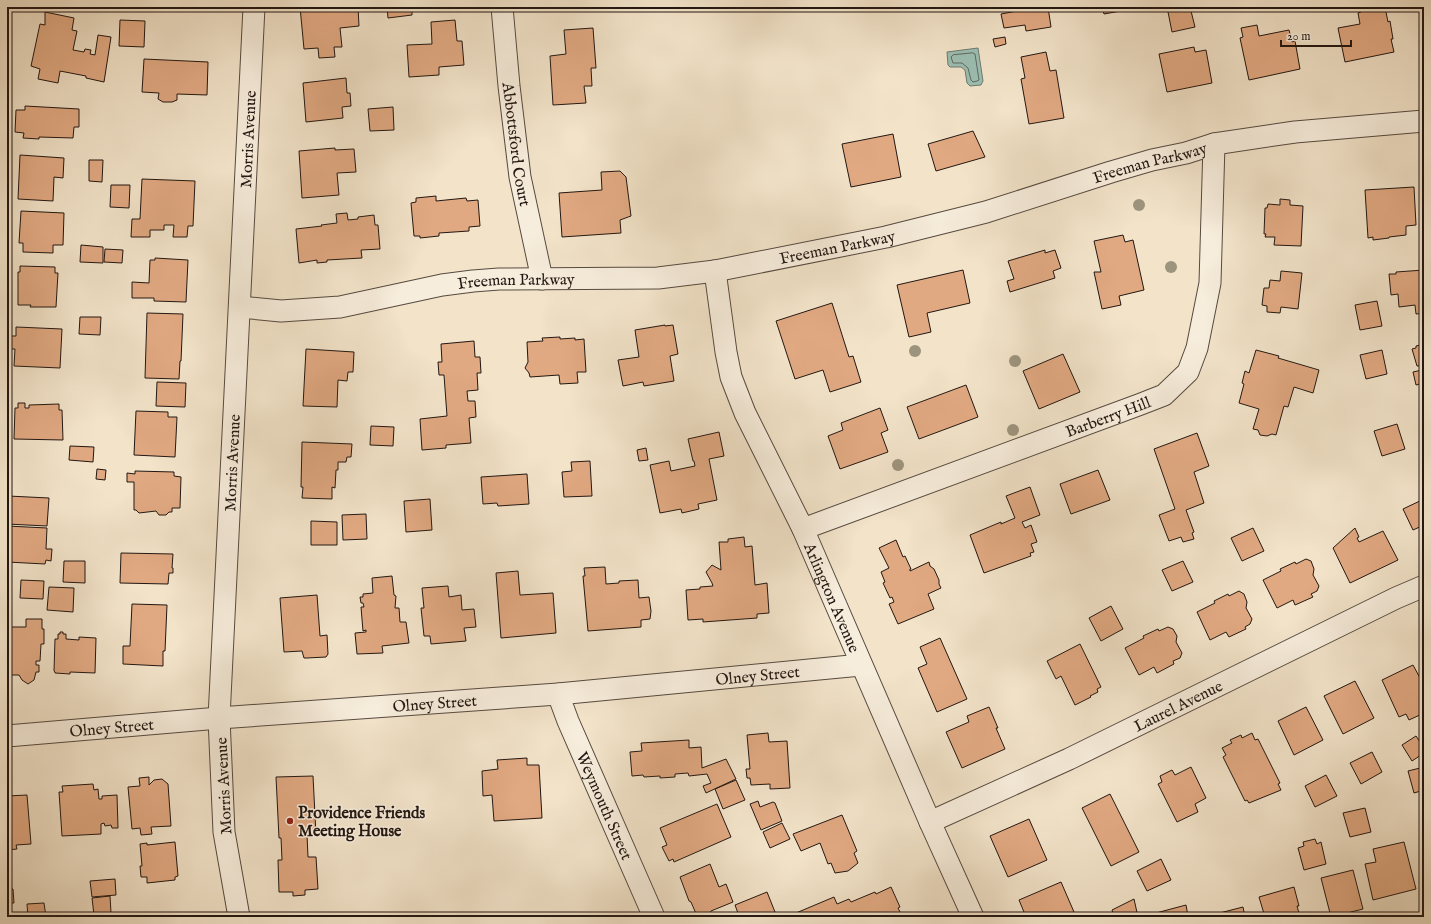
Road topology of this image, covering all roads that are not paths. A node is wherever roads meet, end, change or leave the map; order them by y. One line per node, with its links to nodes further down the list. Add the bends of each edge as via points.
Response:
1 (254, 7): 7 (street, Morris Avenue)
2 (502, 7): 6 (street, Abbottsford Court, via 520,177)
3 (1424, 121): 4 (street, Freeman Parkway, via 1295,132)
4 (1214, 144): 5 (street, Freeman Parkway, via 1111,172 986,212 886,237); 8 (street, Barberry Hill, via 1210,282 1197,348 1188,372 1164,395)
5 (714, 271): 6 (street, Freeman Parkway, via 658,278); 8 (street, Arlington Avenue, via 731,377)
6 (542, 279): 7 (street, Freeman Parkway, via 473,281 442,285 340,307 281,311)
7 (240, 307): 12 (street, Morris Avenue)
8 (803, 529): 10 (street, Arlington Avenue)
9 (1424, 586): 14 (street, Laurel Avenue, via 1069,759)
10 (861, 665): 11 (street, Olney Street); 14 (street, Arlington Avenue)
11 (558, 694): 12 (street, Olney Street); 16 (street, Weymouth Street)
12 (219, 718): 13 (street, Olney Street); 15 (street, Morris Avenue, via 224,832)
13 (7, 736)
14 (930, 822): 17 (street, Arlington Avenue)
15 (239, 917)
16 (654, 917)
17 (973, 917)

